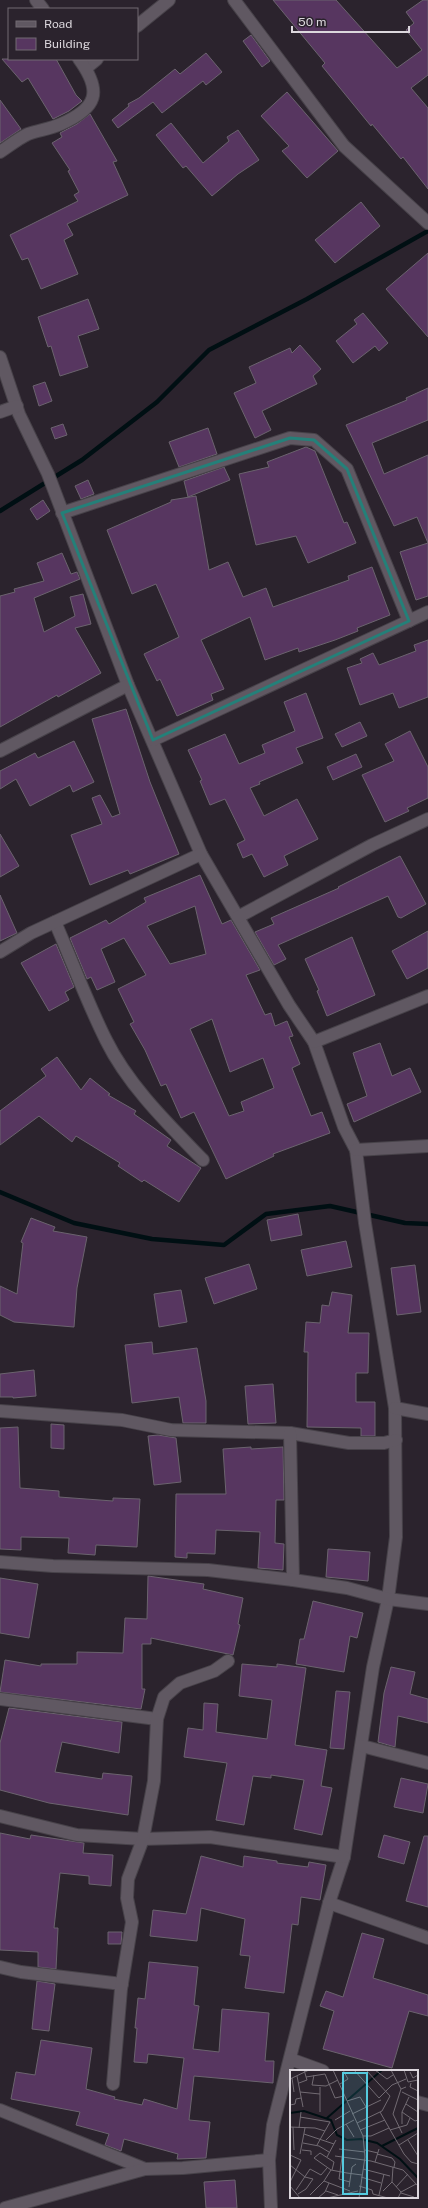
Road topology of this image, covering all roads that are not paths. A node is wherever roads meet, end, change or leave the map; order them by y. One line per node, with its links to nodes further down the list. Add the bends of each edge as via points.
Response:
1 (36, 0): 4 (street)
2 (169, 0): 5 (street)
3 (234, 0): 9 (street, via 344,146)
4 (42, 8)
5 (138, 25)
6 (94, 60): 7 (street)
7 (82, 64): 8 (street, via 94,90 93,101 84,111 60,124 28,134)
8 (0, 152)
9 (428, 223)
10 (0, 357): 11 (street)
11 (16, 406): 12 (street); 13 (street, via 48,474)
12 (0, 412)
13 (62, 513): 15 (street, via 283,440 314,440 347,469); 16 (street)
14 (428, 612): 15 (street)
15 (408, 621): 17 (street)
16 (128, 685): 17 (street); 18 (street)
17 (153, 740): 20 (street)
18 (0, 751)
19 (428, 819): 21 (street, via 372,845)
20 (201, 854): 21 (street); 22 (street)
21 (238, 917): 25 (street, via 289,1005)
22 (55, 922): 23 (street); 28 (street, via 106,1040 126,1073)
23 (0, 952)
24 (428, 996): 25 (street)
25 (314, 1042): 27 (street, via 344,1127)
26 (428, 1146): 27 (street)
27 (356, 1150): 29 (street, via 365,1223)
28 (203, 1160)
29 (395, 1408): 31 (street); 33 (street)
30 (0, 1411): 32 (street, via 122,1420 171,1430)
31 (428, 1414)
32 (290, 1433): 33 (street, via 349,1443 384,1443); 35 (street)
33 (396, 1440): 36 (street, via 396,1537)
34 (0, 1562): 35 (street, via 208,1570)
35 (293, 1580): 36 (street, via 347,1588)
36 (388, 1599): 37 (street); 41 (street, via 373,1667)
37 (428, 1604)
38 (228, 1661): 40 (street, via 214,1670 180,1683 164,1697)
39 (0, 1699): 40 (street)
40 (157, 1719): 44 (street, via 154,1781)
41 (362, 1746): 42 (street); 45 (street)
42 (428, 1763)
43 (0, 1816): 44 (street, via 78,1835)
44 (143, 1839): 45 (street, via 210,1838); 49 (street, via 128,1879 132,1922)
45 (344, 1857): 46 (street)
46 (329, 1903): 47 (street); 50 (street)
47 (428, 1938)
48 (0, 1967): 49 (street, via 21,1972)
49 (122, 1984): 52 (street)
50 (290, 2059): 51 (street); 56 (street, via 273,2125)
51 (320, 2070)
52 (113, 2084)
53 (418, 2102): 54 (street)
54 (428, 2105)
55 (0, 2110): 57 (street)
56 (269, 2160): 57 (street); 59 (street)
57 (145, 2169): 58 (street)
58 (5, 2208)
59 (271, 2208)

